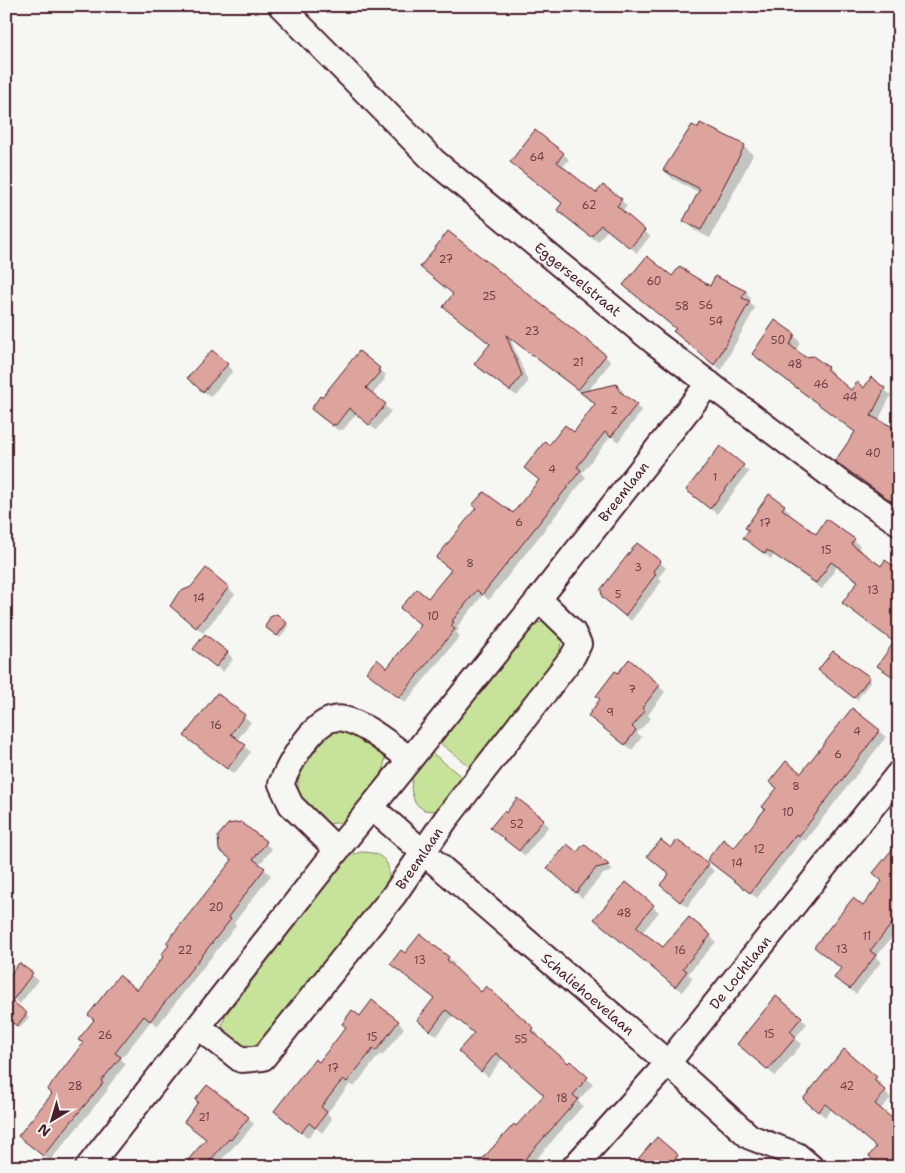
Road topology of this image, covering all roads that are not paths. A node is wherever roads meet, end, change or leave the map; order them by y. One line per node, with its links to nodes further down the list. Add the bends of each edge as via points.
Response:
1 (281, 6): 2 (street, Eggerseelstraat, via 434,161 621,316)
2 (709, 383): 3 (street, Eggerseelstraat); 4 (street, Breemlaan)
3 (899, 523)
4 (539, 599): 5 (street, Breemlaan); 9 (street, Breemlaan, via 573,632 579,644)
5 (410, 759): 7 (street, Breemlaan); 8 (street, via 363,727 343,718 329,720 317,727 290,763 281,784 291,805)
6 (899, 773): 11 (street, De Lochtlaan)
7 (372, 808): 8 (street, Breemlaan); 9 (street, Schaliehoevelaan)
8 (338, 850): 10 (street, Breemlaan)
9 (423, 852): 10 (street, Breemlaan, via 394,895 263,1058 241,1060); 11 (street, Schaliehoevelaan)
10 (199, 1027): 12 (street, Breemlaan)
11 (668, 1063): 13 (street, De Lochtlaan); 14 (street, Schaliehoevelaan, via 750,1136 797,1155)
12 (88, 1167)
13 (574, 1167)
14 (811, 1167)

